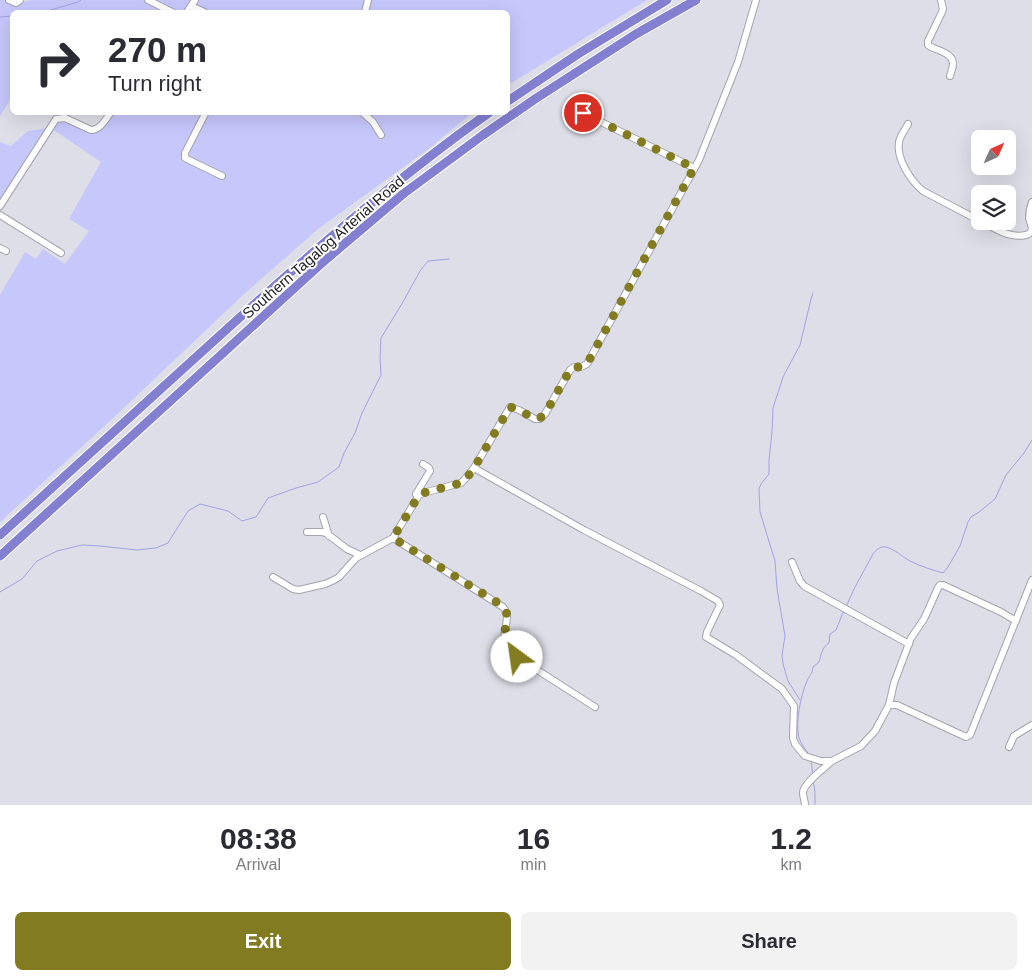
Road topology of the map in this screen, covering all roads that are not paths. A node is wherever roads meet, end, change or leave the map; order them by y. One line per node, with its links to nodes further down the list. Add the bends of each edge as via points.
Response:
1 (9, 0): 2 (street, via 16,3)
2 (20, 0)
3 (148, 0): 8 (street)
4 (667, 0): 10 (highway)
5 (696, 0): 35 (highway, Southern Tagalog Arterial Road, via 535,99 404,194 323,262)
6 (756, 0): 18 (street, via 738,62)
7 (941, 0): 9 (street, via 942,12 928,44 951,58)
8 (168, 10)
9 (950, 76)
10 (510, 99)
11 (578, 106): 18 (street, via 583,113)
12 (109, 115): 21 (street, via 95,130 64,118 56,120)
13 (204, 115): 19 (street, via 185,158)
14 (365, 115): 17 (street)
15 (486, 115): 31 (highway, Southern Tagalog Arterial Road, via 394,184 314,251)
16 (908, 124): 23 (street, via 899,142 899,154 905,168 923,191)
17 (380, 135)
18 (694, 168): 27 (street, via 587,364 570,370 540,418 535,419 510,407)
19 (222, 176)
20 (1032, 202): 24 (street, via 1031,232 1017,236)
21 (0, 206)
22 (0, 215): 25 (street)
23 (971, 216)
24 (998, 230)
25 (61, 253)
26 (423, 464): 28 (street, via 430,471 416,494)
27 (474, 468): 28 (street, via 461,483); 45 (street, via 718,601 720,605 706,637 784,691 795,709 795,744 805,756)
28 (419, 495): 33 (street)
29 (323, 517): 32 (street)
30 (307, 532): 32 (street, via 322,532)
31 (0, 535)
32 (329, 536): 34 (street)
33 (393, 538): 34 (street); 42 (street, via 503,606 508,614 504,635 507,647 517,657)
34 (360, 555): 37 (street, via 339,577 325,584 299,590)
35 (0, 556)
36 (792, 562): 40 (street, via 803,585)
37 (273, 577)
38 (1032, 580): 39 (street)
39 (1016, 621): 40 (street, via 943,585 938,588); 41 (street, via 970,735 966,737 895,704)
40 (908, 644): 41 (street)
41 (889, 705): 45 (street, via 875,731 862,744)
42 (595, 707)
43 (1032, 725): 44 (street, via 1014,736)
44 (1009, 747)
45 (832, 761): 46 (street, via 804,787)
46 (805, 805)

